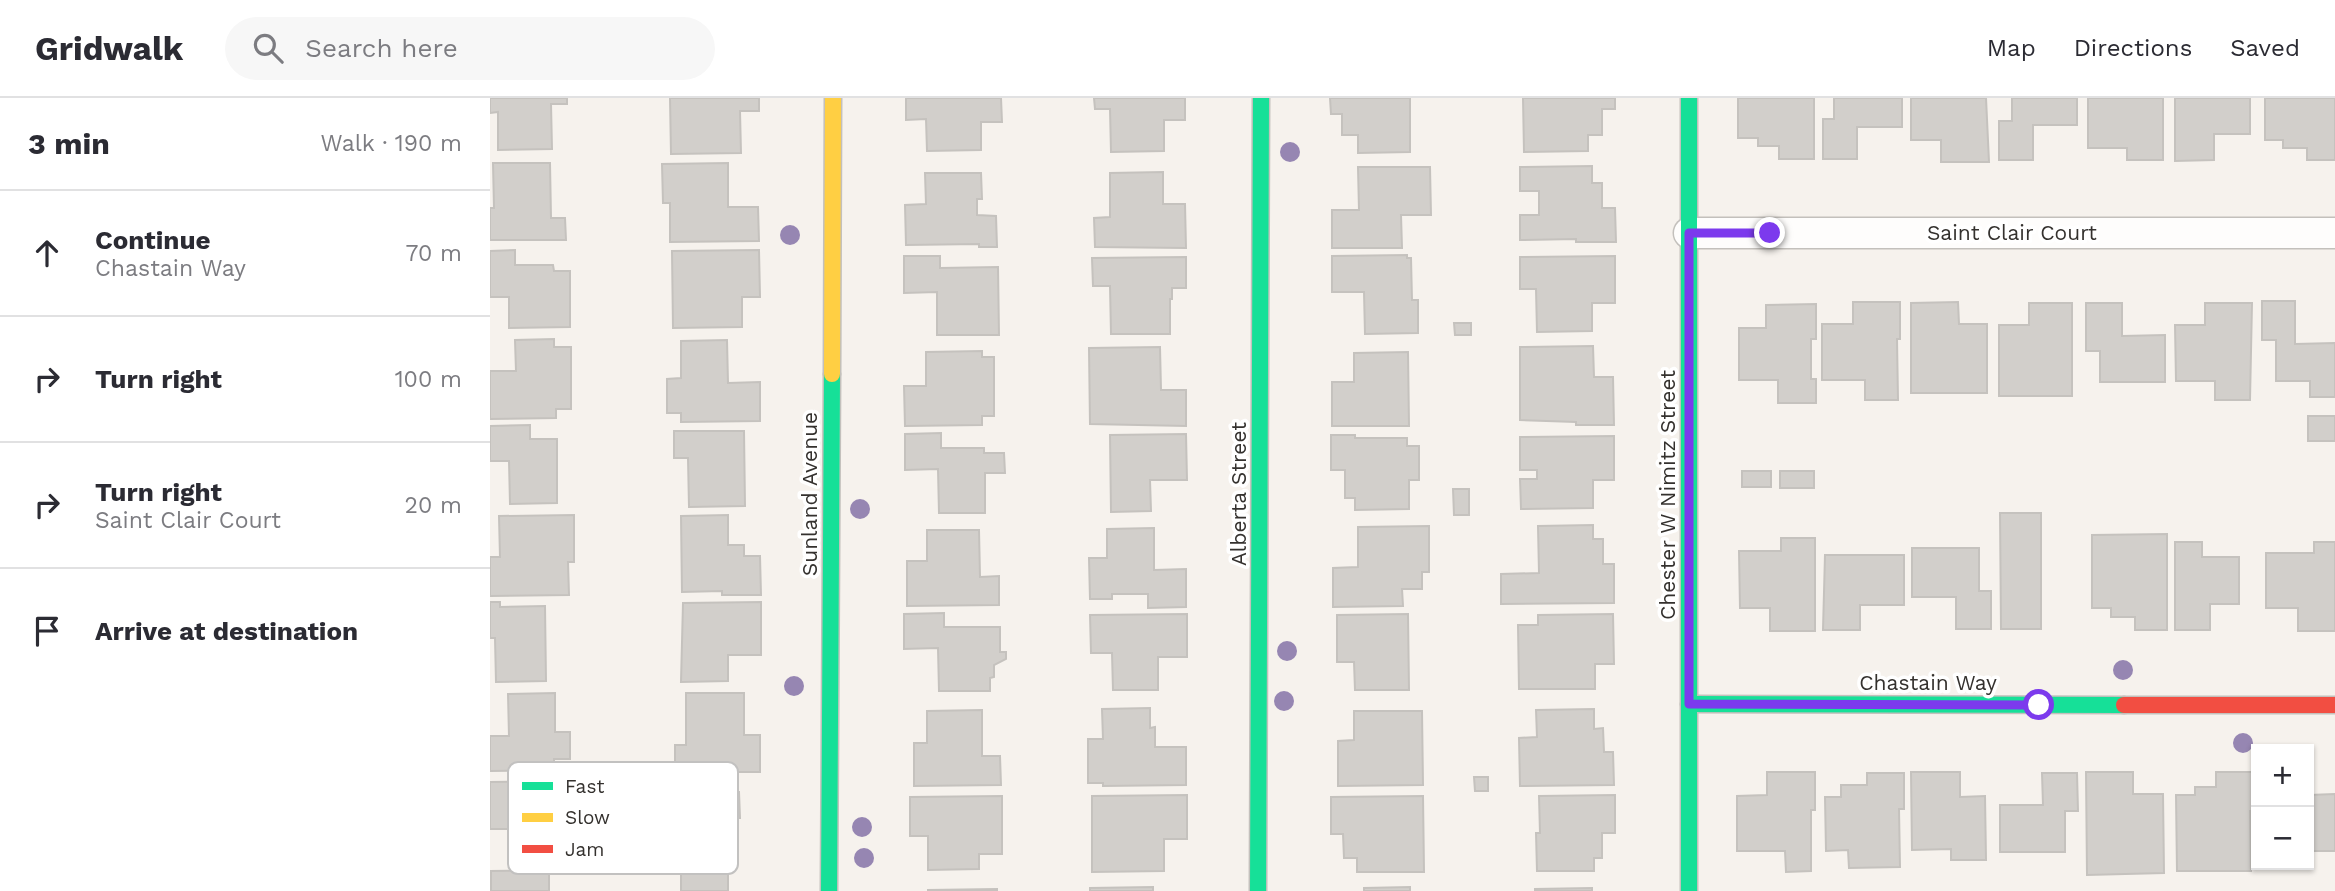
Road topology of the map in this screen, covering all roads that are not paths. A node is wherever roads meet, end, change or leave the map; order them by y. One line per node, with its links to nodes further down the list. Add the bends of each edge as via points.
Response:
1 (833, 98): 8 (street, Sunland Avenue)
2 (1261, 98): 9 (street, Alberta Street)
3 (1689, 98): 4 (street, Chester W Nimitz Street)
4 (1689, 233): 5 (street, Saint Clair Court); 6 (street, Chester W Nimitz Street)
5 (2335, 233)
6 (1689, 704): 7 (street, Chastain Way); 10 (street, Chester W Nimitz Street)
7 (2335, 705)
8 (829, 891)
9 (1258, 891)
10 (1689, 891)

